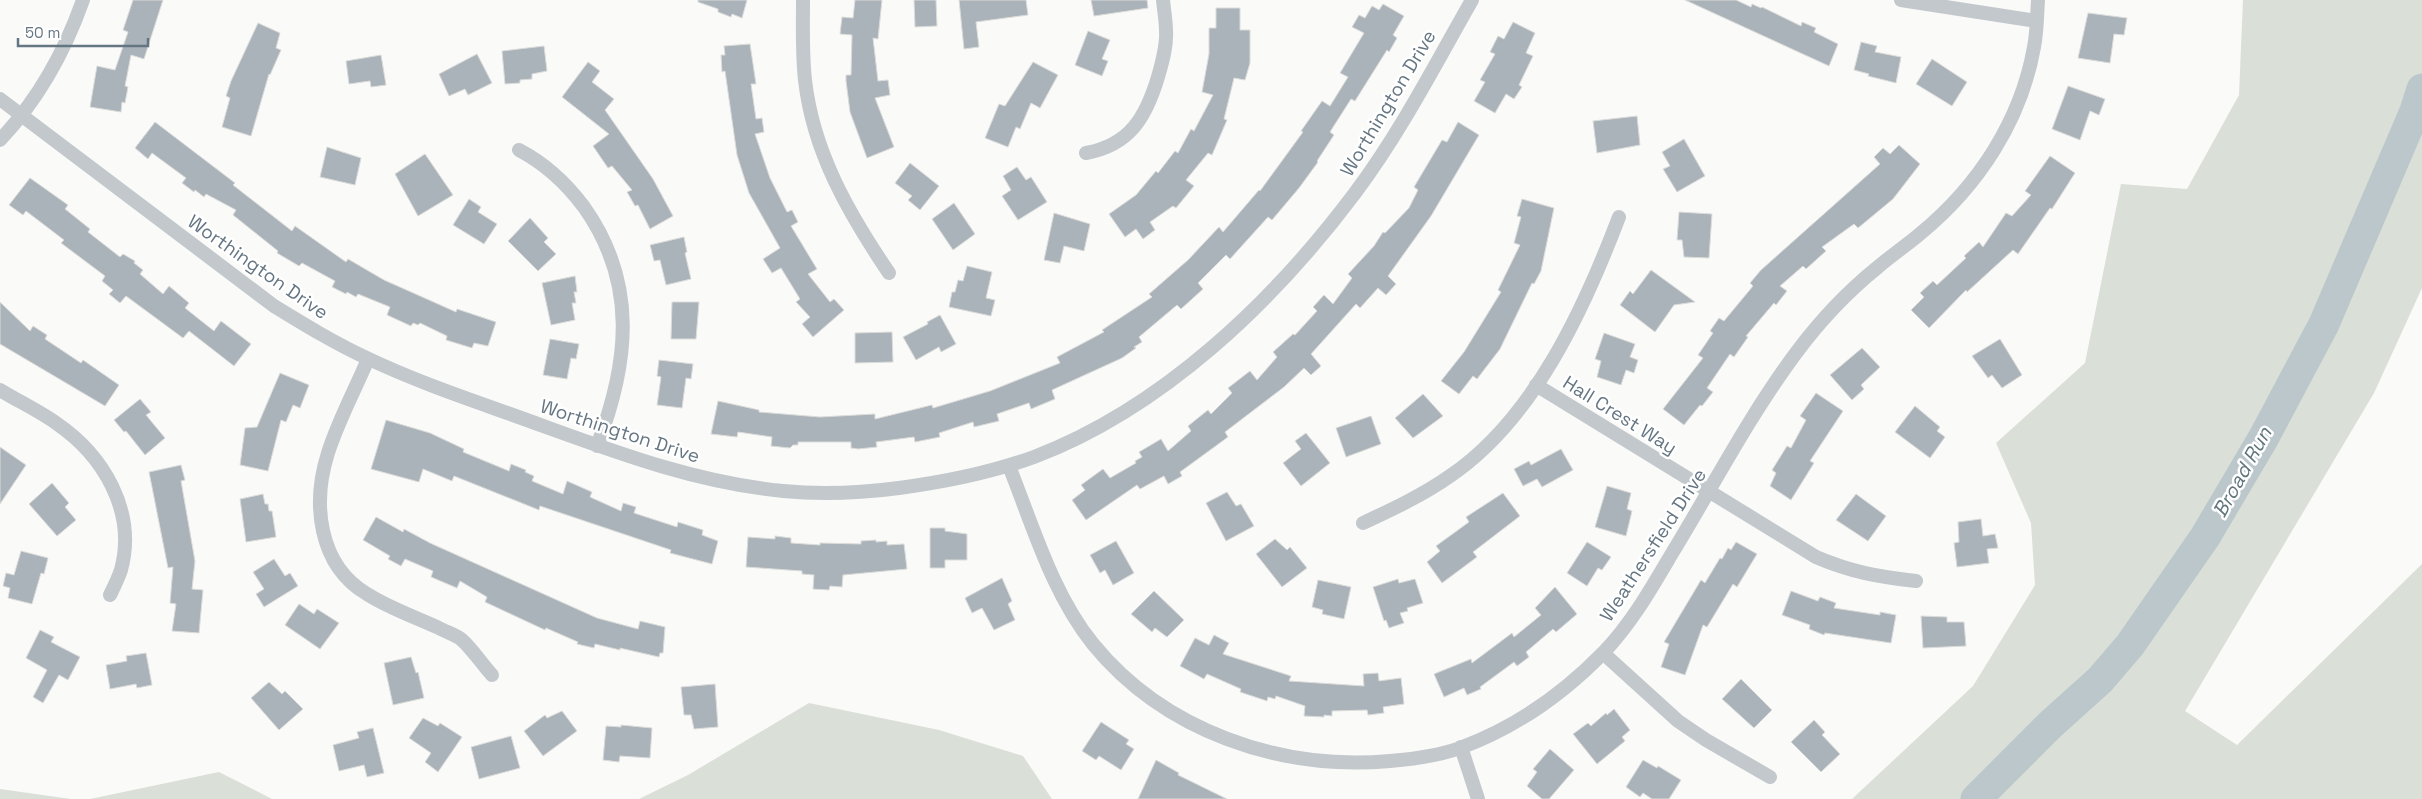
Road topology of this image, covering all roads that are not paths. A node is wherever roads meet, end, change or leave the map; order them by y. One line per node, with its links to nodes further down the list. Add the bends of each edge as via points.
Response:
1 (83, 0): 9 (street, via 61,53)
2 (803, 0): 14 (street, via 805,82 813,125 840,194)
3 (1163, 0): 12 (street, via 1167,33 1162,64 1143,116 1117,143 1104,150)
4 (1472, 0): 19 (street, Worthington Drive, via 1394,136 1357,190 1254,310 1212,347 1129,408 1080,436)
5 (1901, 0): 7 (street)
6 (2038, 0): 7 (street, Weathersfield Drive)
7 (2036, 21): 20 (street, Weathersfield Drive, via 2030,64 2014,114 1978,174 1941,215 1864,279 1819,325 1771,389)
8 (0, 99): 9 (street, Worthington Drive)
9 (21, 115): 10 (street); 15 (street, Worthington Drive, via 274,306)
10 (0, 140)
11 (519, 150): 18 (street, via 538,160 574,194 602,237 616,270 624,323 622,358 610,413)
12 (1086, 153)
13 (1619, 217): 16 (street, via 1586,297)
14 (890, 273)
15 (368, 359): 18 (street, Worthington Drive); 25 (street, via 328,452 322,478 320,498 327,548 351,584 461,639)
16 (1536, 385): 20 (street, Hall Crest Way); 21 (street, via 1510,419 1459,470 1421,495)
17 (0, 390): 23 (street, via 76,438 110,480 124,522 121,570)
18 (597, 446): 19 (street, Worthington Drive, via 698,477 750,487 821,494 928,484)
19 (1009, 466): 26 (street, Weathersfield Drive, via 1071,613 1116,669 1167,709 1238,743 1276,755 1307,760 1372,763 1405,760)
20 (1709, 493): 22 (street, Hall Crest Way, via 1816,558 1869,576); 24 (street, Weathersfield Drive, via 1638,609)
21 (1363, 523)
22 (1916, 581)
23 (110, 595)
24 (1603, 653): 26 (street, Weathersfield Drive, via 1578,678 1535,710); 27 (street, via 1678,721)
25 (492, 675)
26 (1461, 747): 28 (street)
27 (1770, 777)
28 (1478, 799)

